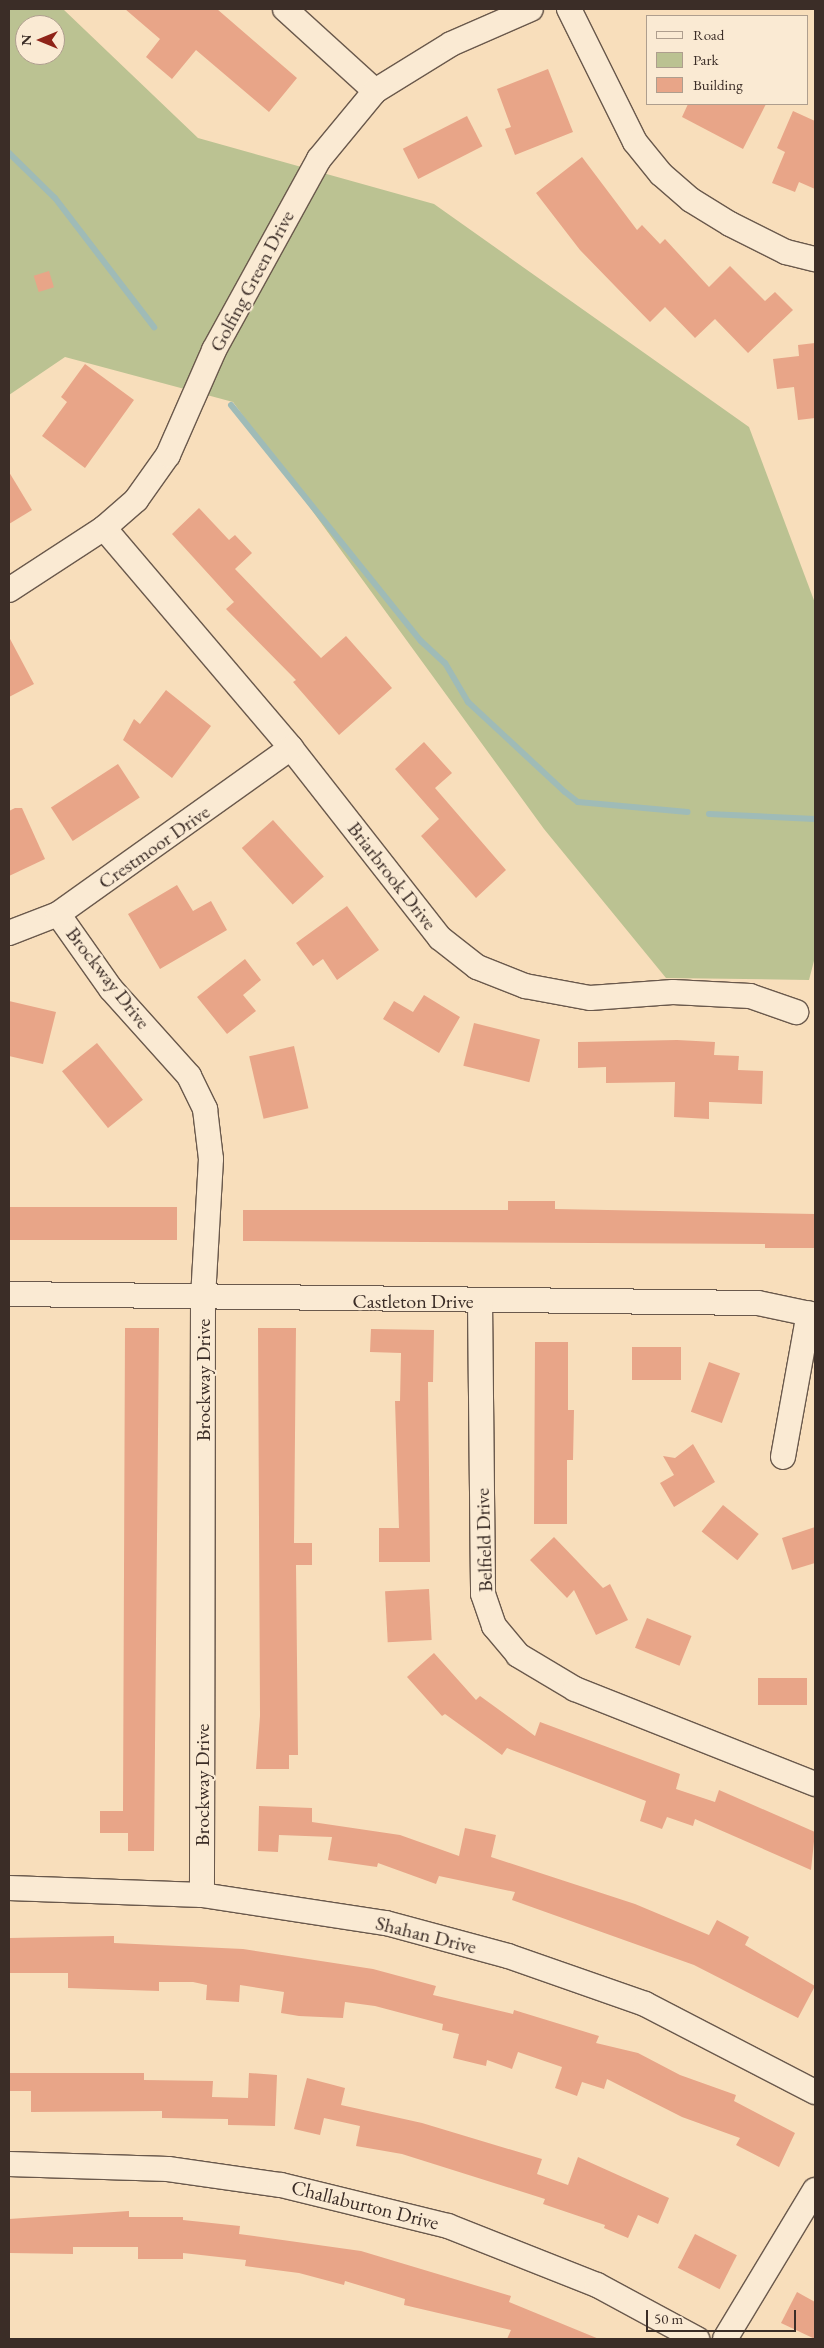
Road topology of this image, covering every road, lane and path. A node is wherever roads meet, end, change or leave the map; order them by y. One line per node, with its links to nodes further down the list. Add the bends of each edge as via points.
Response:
1 (285, 9): 4 (street)
2 (531, 9): 4 (street, Golfing Green Drive, via 451,44)
3 (569, 9): 5 (street, via 635,142 661,174 691,200 730,224 786,252)
4 (375, 91): 6 (street, Golfing Green Drive, via 319,159 258,266 168,455 136,500)
5 (815, 259)
6 (104, 528): 7 (street, Golfing Green Drive); 8 (street, Briarbrook Drive)
7 (9, 590)
8 (291, 748): 9 (street, Crestmoor Drive); 11 (street, Briarbrook Drive, via 440,938 477,967 525,986 590,998 673,992 750,996)
9 (58, 914): 10 (street, Crestmoor Drive); 13 (street, Brockway Drive, via 111,989 189,1076 205,1109 211,1159)
10 (9, 933)
11 (796, 1012)
12 (9, 1294): 13 (street, Castleton Drive)
13 (203, 1299): 14 (street, Castleton Drive); 19 (street, Brockway Drive)
14 (480, 1301): 15 (street, Castleton Drive, via 758,1303); 17 (street, Belfield Drive, via 483,1594 494,1626 518,1655 575,1689)
15 (812, 1314): 16 (street)
16 (783, 1457)
17 (815, 1784)
18 (9, 1888): 19 (street, Shahan Drive)
19 (202, 1895): 20 (street, Shahan Drive, via 386,1923 508,1956 645,2004)
20 (815, 2092)
21 (9, 2164): 23 (street, Challaburton Drive, via 168,2169 262,2182 448,2226 597,2285)
22 (815, 2190): 24 (street)
23 (697, 2339)
24 (725, 2339)

